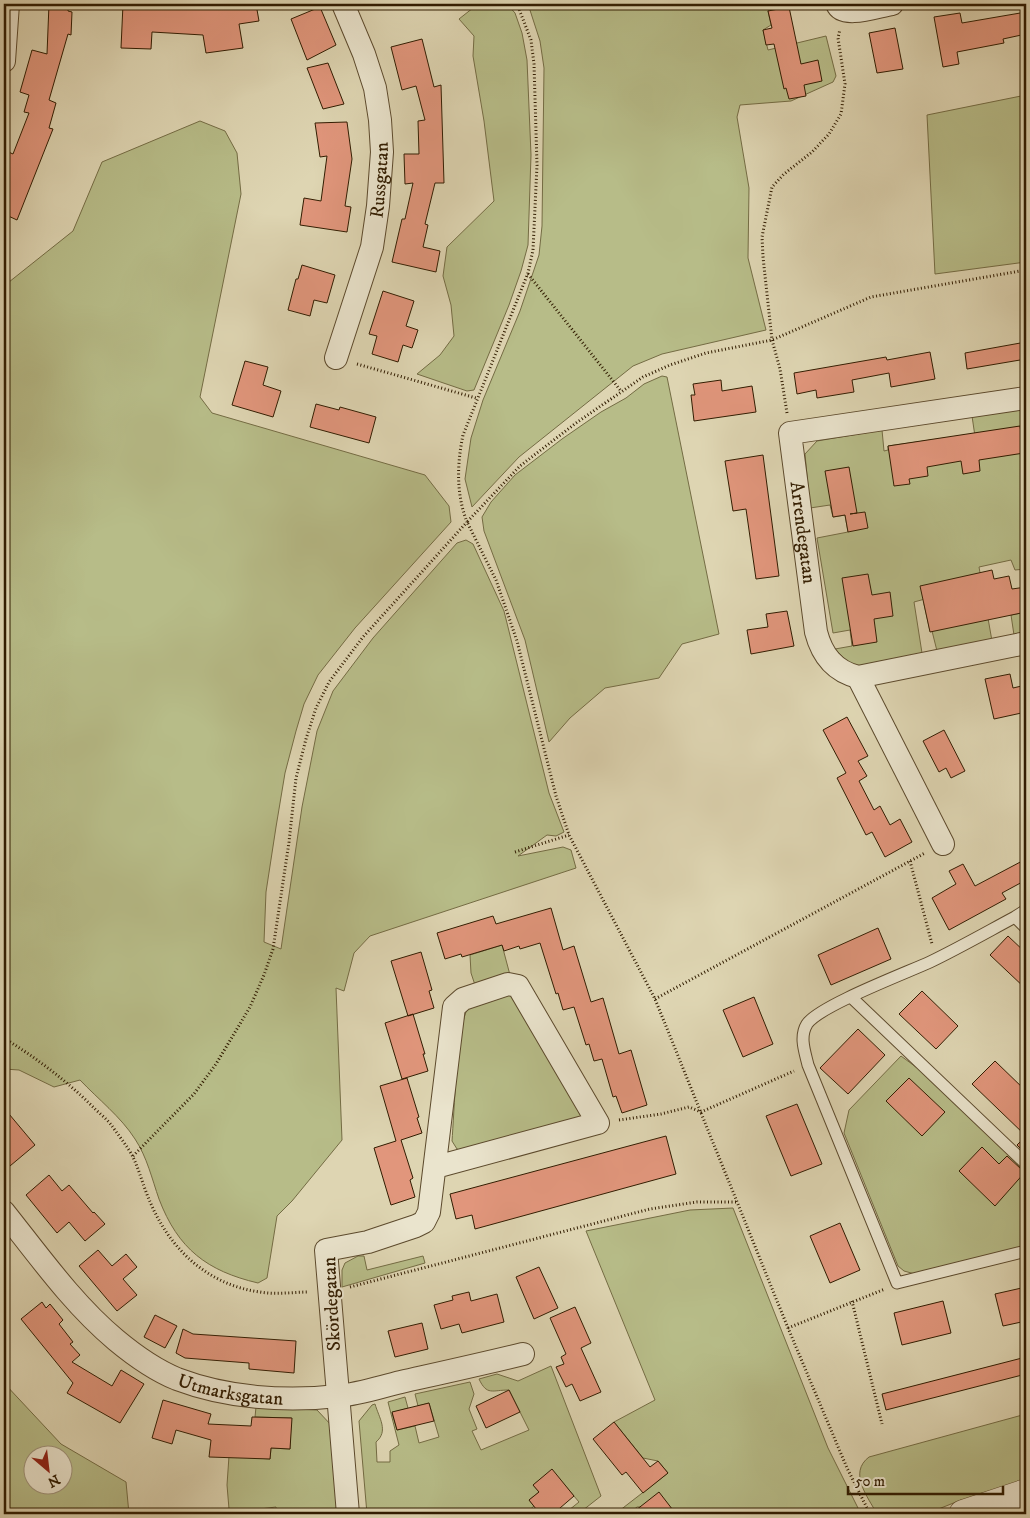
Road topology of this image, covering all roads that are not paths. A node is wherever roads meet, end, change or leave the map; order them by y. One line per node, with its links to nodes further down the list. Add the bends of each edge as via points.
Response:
1 (8, 4): 5 (street)
2 (343, 4): 6 (street, Russgatan, via 375,88 382,152 372,247)
3 (892, 4): 4 (street, via 852,12)
4 (840, 8)
5 (4, 61)
6 (336, 358)
7 (1026, 398): 9 (street, Arrendegatan, via 790,433 820,646 837,668)
8 (1026, 643): 9 (street)
9 (858, 677): 10 (street)
10 (943, 844)
11 (1026, 910): 12 (lane)
12 (1015, 917): 13 (lane); 14 (lane, via 936,959)
13 (1026, 928)
14 (851, 997): 15 (lane); 18 (lane, via 816,1015 807,1024 802,1040 808,1065 897,1284)
15 (1026, 1164)
16 (436, 1167): 16 (street, via 454,1007 463,999 508,984 518,986 598,1123); 20 (street, Skördegatan, via 429,1212 424,1222 368,1242 326,1250)
17 (4, 1212): 20 (street, Utmarksgatan, via 93,1318 115,1339 155,1368 202,1387 235,1394 289,1398)
18 (1026, 1251)
19 (523, 1354): 20 (street, Utmarksgatan)
20 (339, 1396): 22 (street, Skördegatan)
21 (1026, 1493): 23 (street)
22 (348, 1514)
23 (963, 1514)

